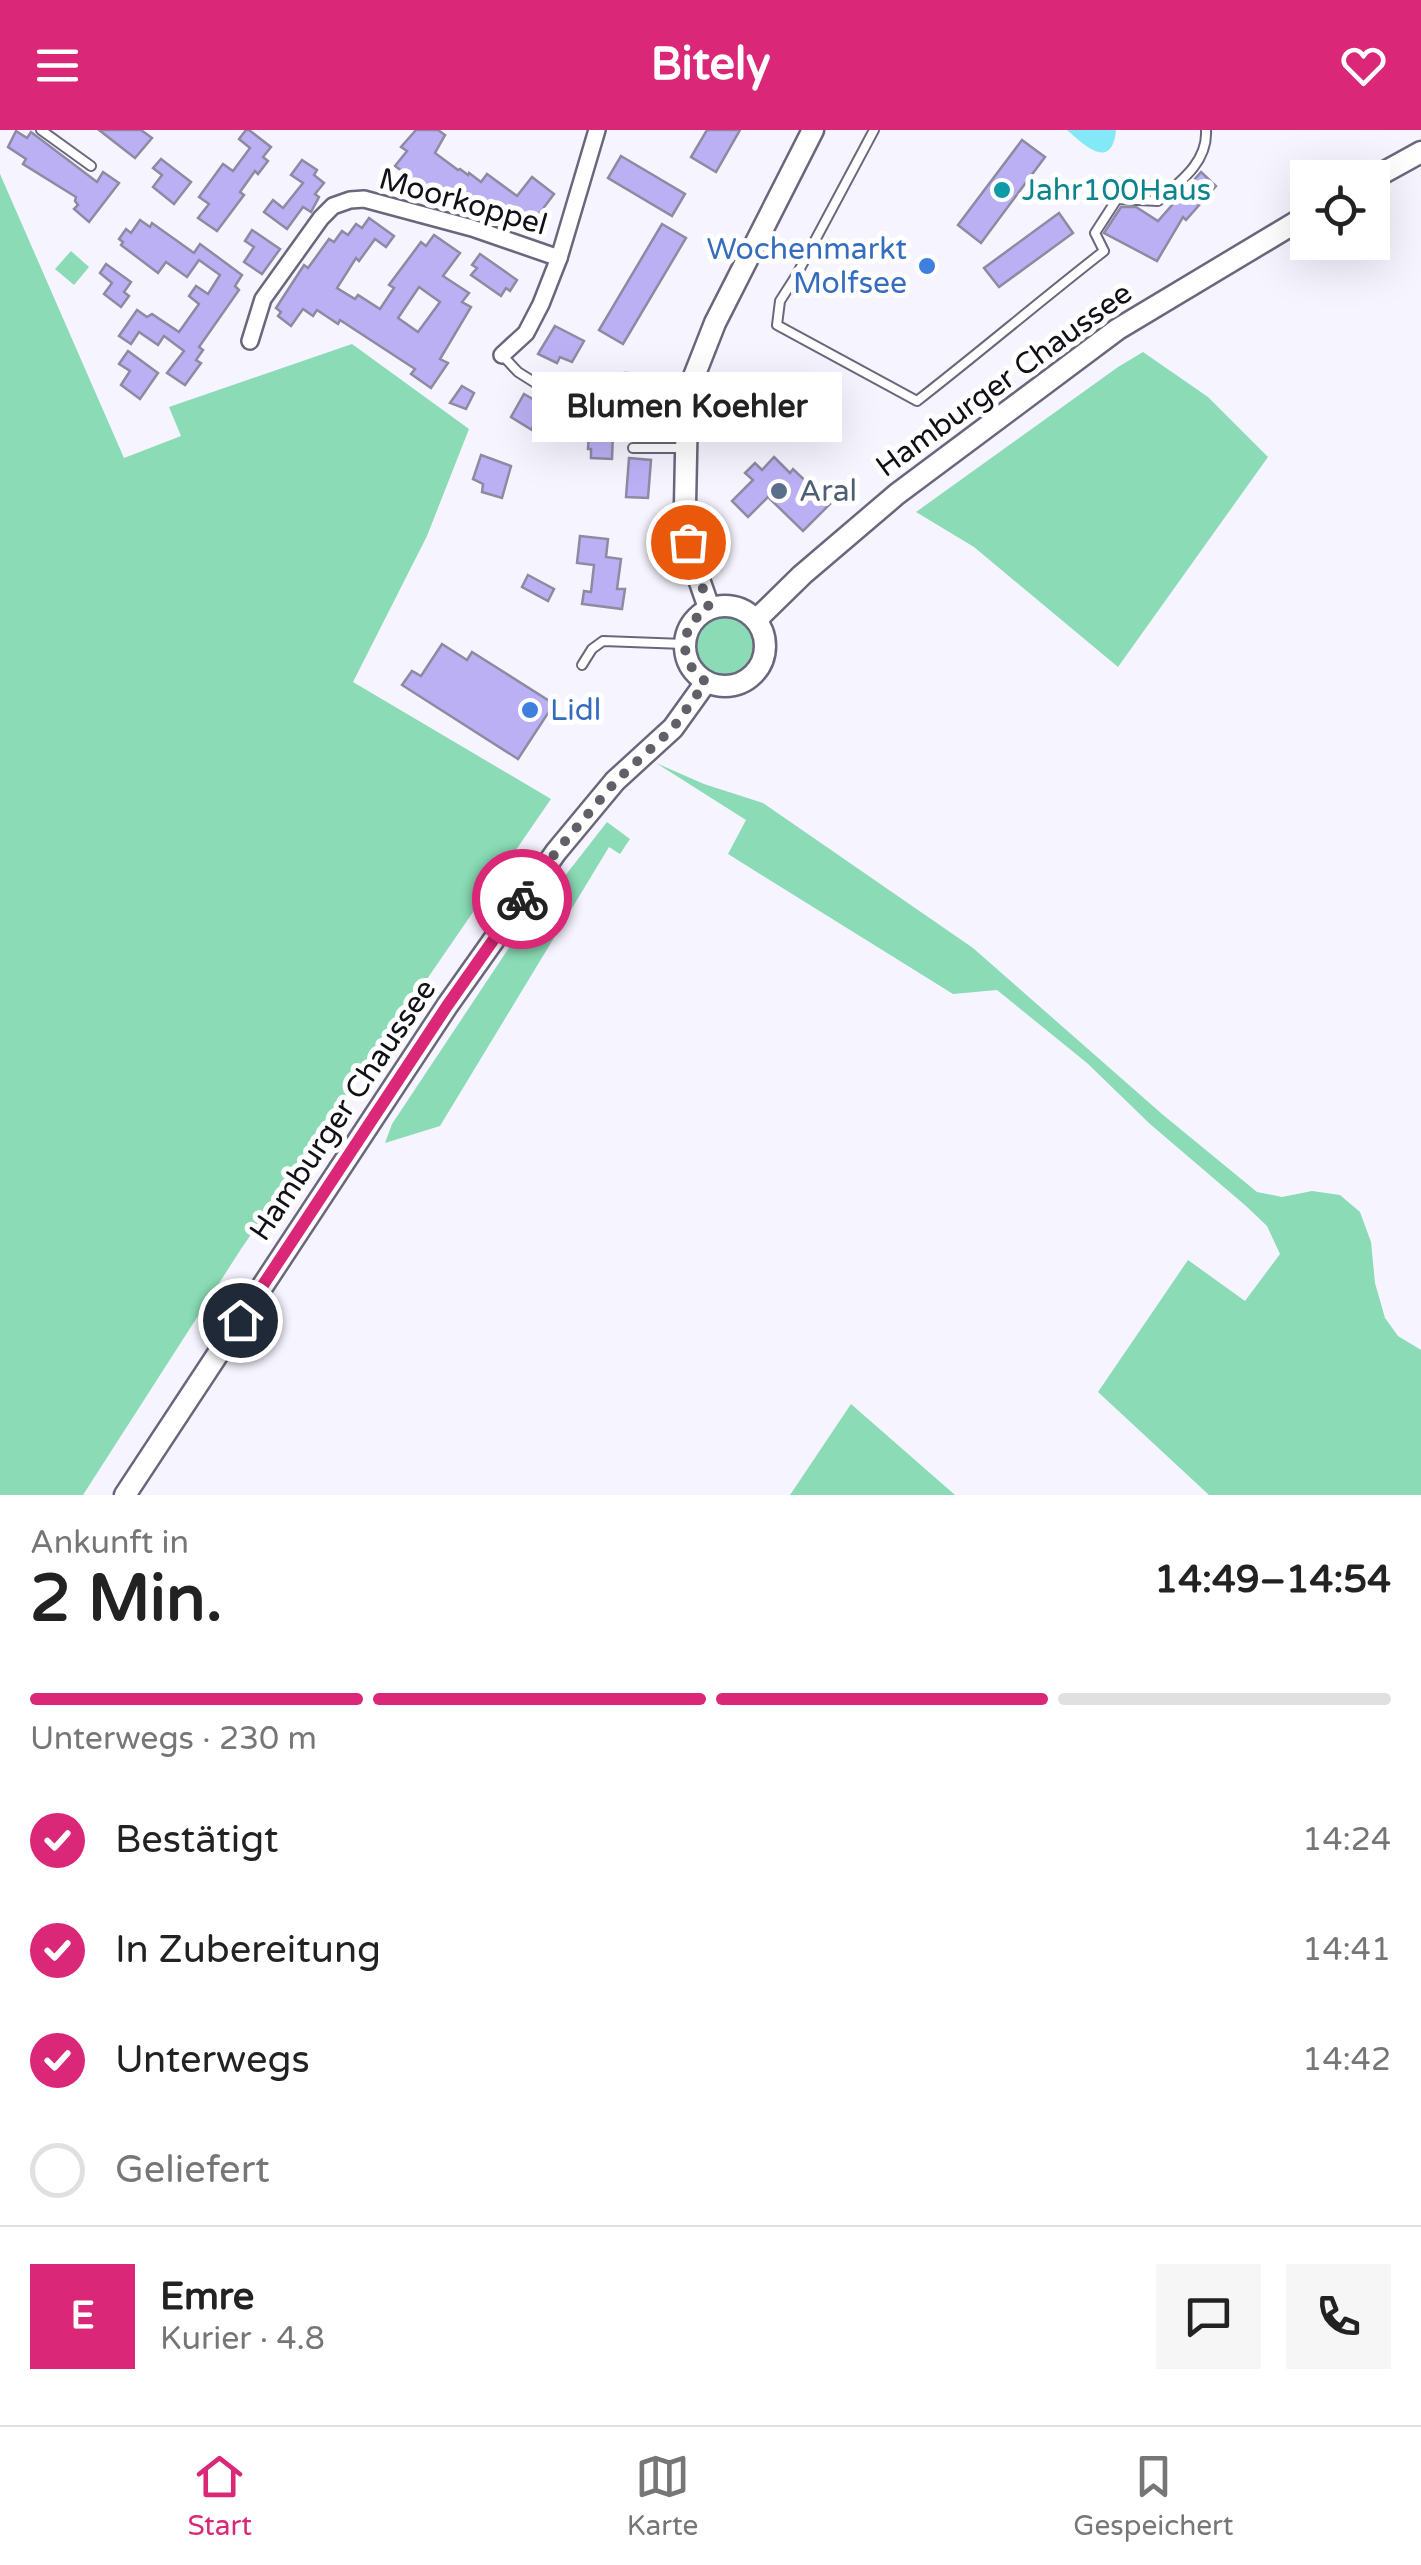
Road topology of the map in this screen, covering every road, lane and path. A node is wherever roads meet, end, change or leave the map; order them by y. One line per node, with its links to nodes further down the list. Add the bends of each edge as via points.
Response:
1 (41, 130): 7 (lane)
2 (813, 130): 15 (main road, via 698,362)
3 (874, 130): 4 (lane, via 780,301 778,325 916,401 1104,251 1095,233 1117,198 1158,201 1194,170)
4 (1206, 130)
5 (593, 132): 10 (street)
6 (1421, 152): 8 (main road)
7 (91, 166)
8 (1390, 169)
9 (1290, 227): 17 (main road, Hamburger Chaussee, via 1118,328 897,494)
10 (559, 258): 11 (street, Moorkoppel, via 472,228 350,200 316,224 263,300); 12 (street, via 526,333)
11 (250, 340)
12 (502, 355): 13 (lane)
13 (556, 396)
14 (633, 448): 15 (lane)
15 (686, 448): 16 (main road, via 687,534)
16 (709, 608): 17 (main road, via 734,606); 18 (main road, via 691,623)
17 (756, 620): 20 (main road, via 766,645 756,671 733,686)
18 (684, 644): 19 (lane, via 603,641); 20 (main road, via 690,666)
19 (582, 665)
20 (706, 682): 21 (main road, Hamburger Chaussee, via 673,728 616,781 539,876)
21 (125, 1495)

